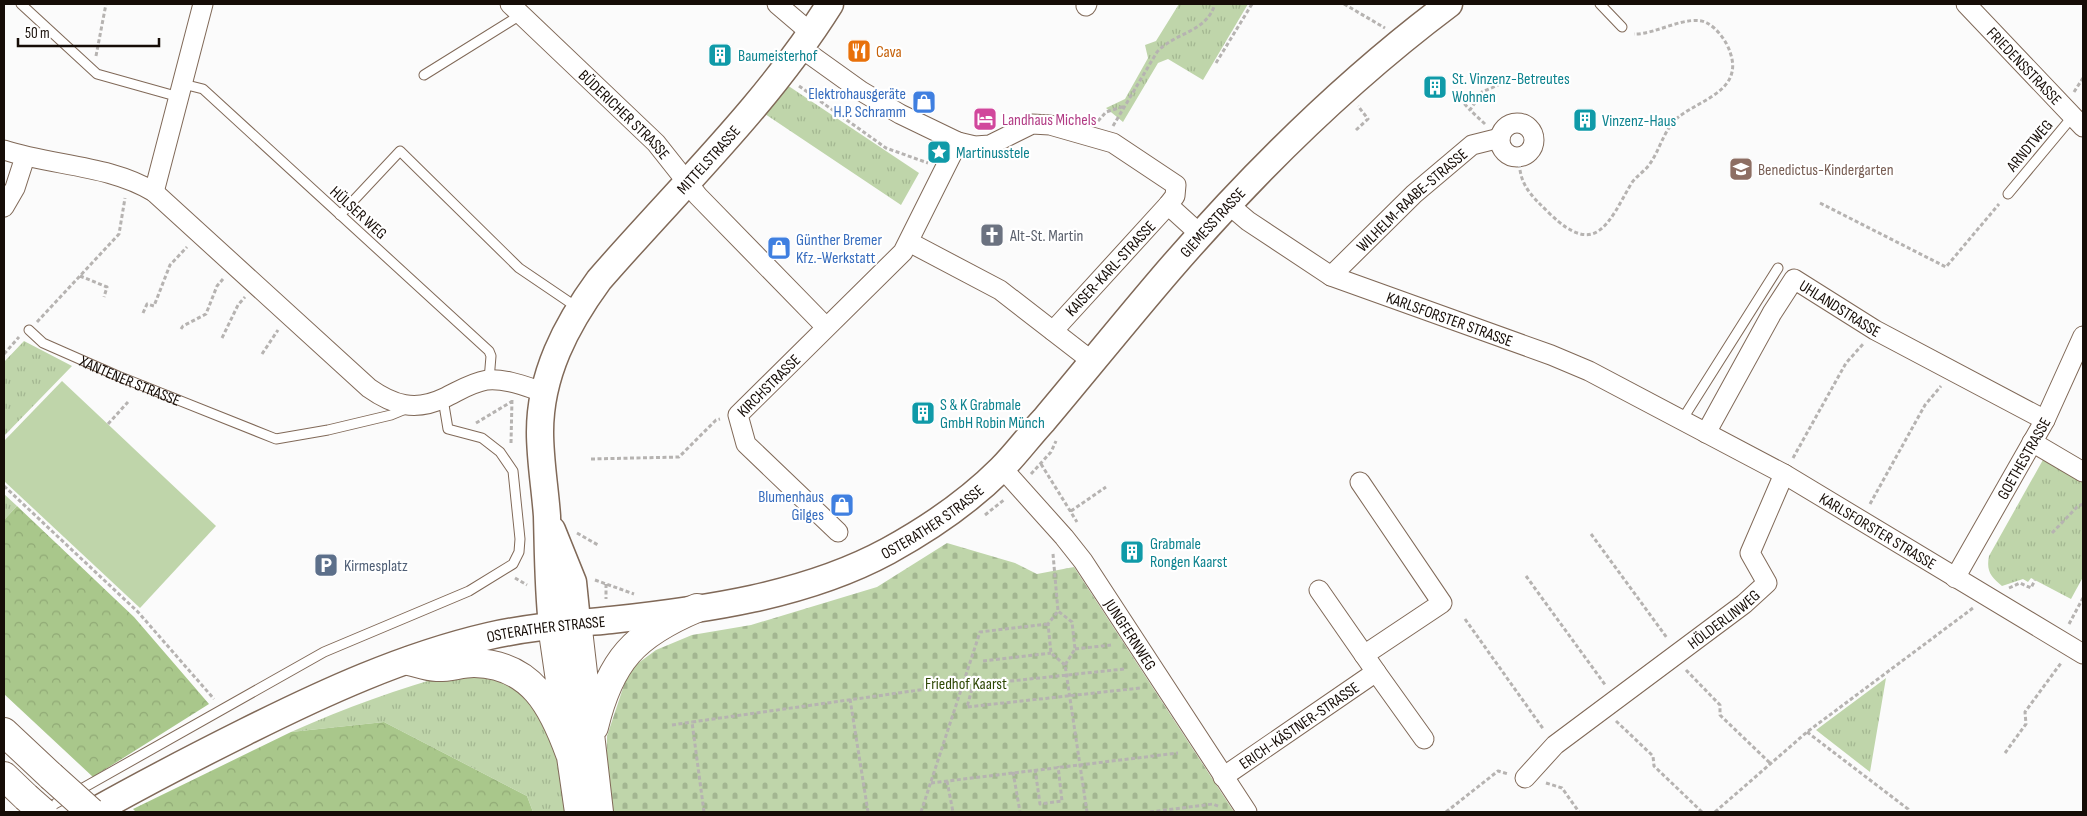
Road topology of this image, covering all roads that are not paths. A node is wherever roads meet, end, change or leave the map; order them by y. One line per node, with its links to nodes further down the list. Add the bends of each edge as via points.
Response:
1 (21, 4): 12 (lane, HÜLSER WEG, via 96,74)
2 (204, 4): 12 (street)
3 (777, 4): 10 (street, KAISER-KARL-STRASSE)
4 (830, 4): 10 (main road, MITTELSTRASSE)
5 (1449, 4): 21 (main road, GIEMESSTRASSE, via 1403,38 1330,102)
6 (1600, 4): 9 (lane)
7 (1966, 4): 13 (street, FRIEDENSSTRASSE)
8 (516, 9): 11 (lane, BÜDERICHER STRASSE); 18 (street, BÜDERICHER STRASSE, via 656,143)
9 (1622, 28)
10 (806, 41): 15 (street, KAISER-KARL-STRASSE, via 869,95); 18 (main road, MITTELSTRASSE, via 782,74)
11 (424, 75)
12 (181, 90): 19 (street); 24 (lane, HÜLSER WEG, via 203,89)
13 (2078, 121): 20 (lane, ARNDTWEG)
14 (1500, 138): 14 (street, WILHELM-RAABE-STRASSE, via 1510,124 1522,123 1531,130 1534,142 1533,147 1519,157 1505,152); 28 (street, WILHELM-RAABE-STRASSE, via 1472,145 1414,194)
15 (958, 142): 22 (street, KAISER-KARL-STRASSE, via 990,145 1032,124 1105,140 1176,184 1177,191); 26 (street, KIRCHSTRASSE)
16 (4, 150): 17 (street, XANTENER STRASSE)
17 (24, 157): 19 (street, XANTENER STRASSE, via 128,178); 23 (street, via 15,188)
18 (687, 183): 29 (main road, MITTELSTRASSE, via 599,280); 30 (street, BÜDERICHER STRASSE)
19 (154, 192): 38 (street, XANTENER STRASSE, via 376,393 398,404)
20 (2008, 194)
21 (1228, 204): 25 (main road, GIEMESSTRASSE); 28 (street, KARLSFORSTER STRASSE)
22 (1168, 205): 25 (street, KAISER-KARL-STRASSE); 32 (street, KAISER-KARL-STRASSE)
23 (4, 207)
24 (340, 215): 29 (lane, via 400,151 519,268); 35 (lane, HÜLSER WEG, via 489,351)
25 (1201, 235): 34 (main road, GIEMESSTRASSE)
26 (909, 242): 30 (street, KIRCHSTRASSE, via 894,263); 32 (street, via 1000,290)
27 (1778, 268): 39 (lane)
28 (1331, 276): 39 (street, KARLSFORSTER STRASSE, via 1551,355 1589,371)
29 (579, 308): 36 (main road, MITTELSTRASSE, via 563,336)
30 (826, 326): 47 (street, KIRCHSTRASSE, via 738,415 746,444)
31 (29, 330): 38 (lane, XANTENER STRASSE, via 43,343 276,439 337,428)
32 (1053, 331): 34 (street)
33 (2083, 336): 40 (street, GOETHESTRASSE)
34 (1093, 362): 43 (main road, GIEMESSTRASSE)
35 (489, 380): 36 (street, XANTENER STRASSE, via 513,393); 37 (street, XANTENER STRASSE, via 468,384)
36 (544, 392): 51 (main road, MITTELSTRASSE, via 540,434 547,585)
37 (443, 399): 38 (street, XANTENER STRASSE); 62 (lane, via 448,429 482,438 500,452 513,471 520,539 519,552 513,564 461,594 324,652)
38 (416, 406)
39 (1682, 420): 41 (street, KARLSFORSTER STRASSE)
40 (2045, 420): 41 (street, UHLANDSTRASSE, via 1875,330 1794,279); 42 (street, GOETHESTRASSE)
41 (1706, 433): 45 (street, KARLSFORSTER STRASSE)
42 (2032, 442): 44 (street); 48 (street, GOETHESTRASSE)
43 (1002, 468): 50 (main road, OSTERATHER STRASSE, via 935,522 861,564 766,594); 60 (street, JUNGFERNWEG, via 1083,561)
44 (2083, 472)
45 (1784, 474): 48 (street, KARLSFORSTER STRASSE); 61 (street, HÖLDERLINWEG, via 1750,553 1767,583 1744,604 1555,745)
46 (1360, 482): 53 (street, via 1442,603)
47 (838, 532)
48 (1955, 578): 52 (street, KARLSFORSTER STRASSE)
49 (1319, 590): 53 (street, ERICH-KÄSTNER-STRASSE)
50 (698, 608): 51 (main road, OSTERATHER STRASSE); 58 (highway, via 655,629 622,658 604,691)
51 (564, 623): 54 (main road, OSTERATHER STRASSE, via 492,636); 58 (highway)
52 (2072, 647)
53 (1364, 655): 55 (street, ERICH-KÄSTNER-STRASSE)
54 (409, 661): 58 (highway, via 435,667 475,663 497,667 518,676 535,688 550,705); 63 (main road, OSTERATHER STRASSE, via 321,694 154,777)
55 (1376, 672): 57 (street, ERICH-KÄSTNER-STRASSE); 60 (street, ERICH-KÄSTNER-STRASSE)
56 (4, 732): 63 (highway, bridge)
57 (1424, 739)
58 (580, 750): 64 (highway); 65 (highway)
59 (4, 776): 62 (highway)
60 (1224, 777): 66 (street, JUNGFERNWEG)
61 (1525, 778)
62 (36, 807)
63 (92, 812)
64 (579, 812)
65 (599, 812)
66 (1247, 812)

